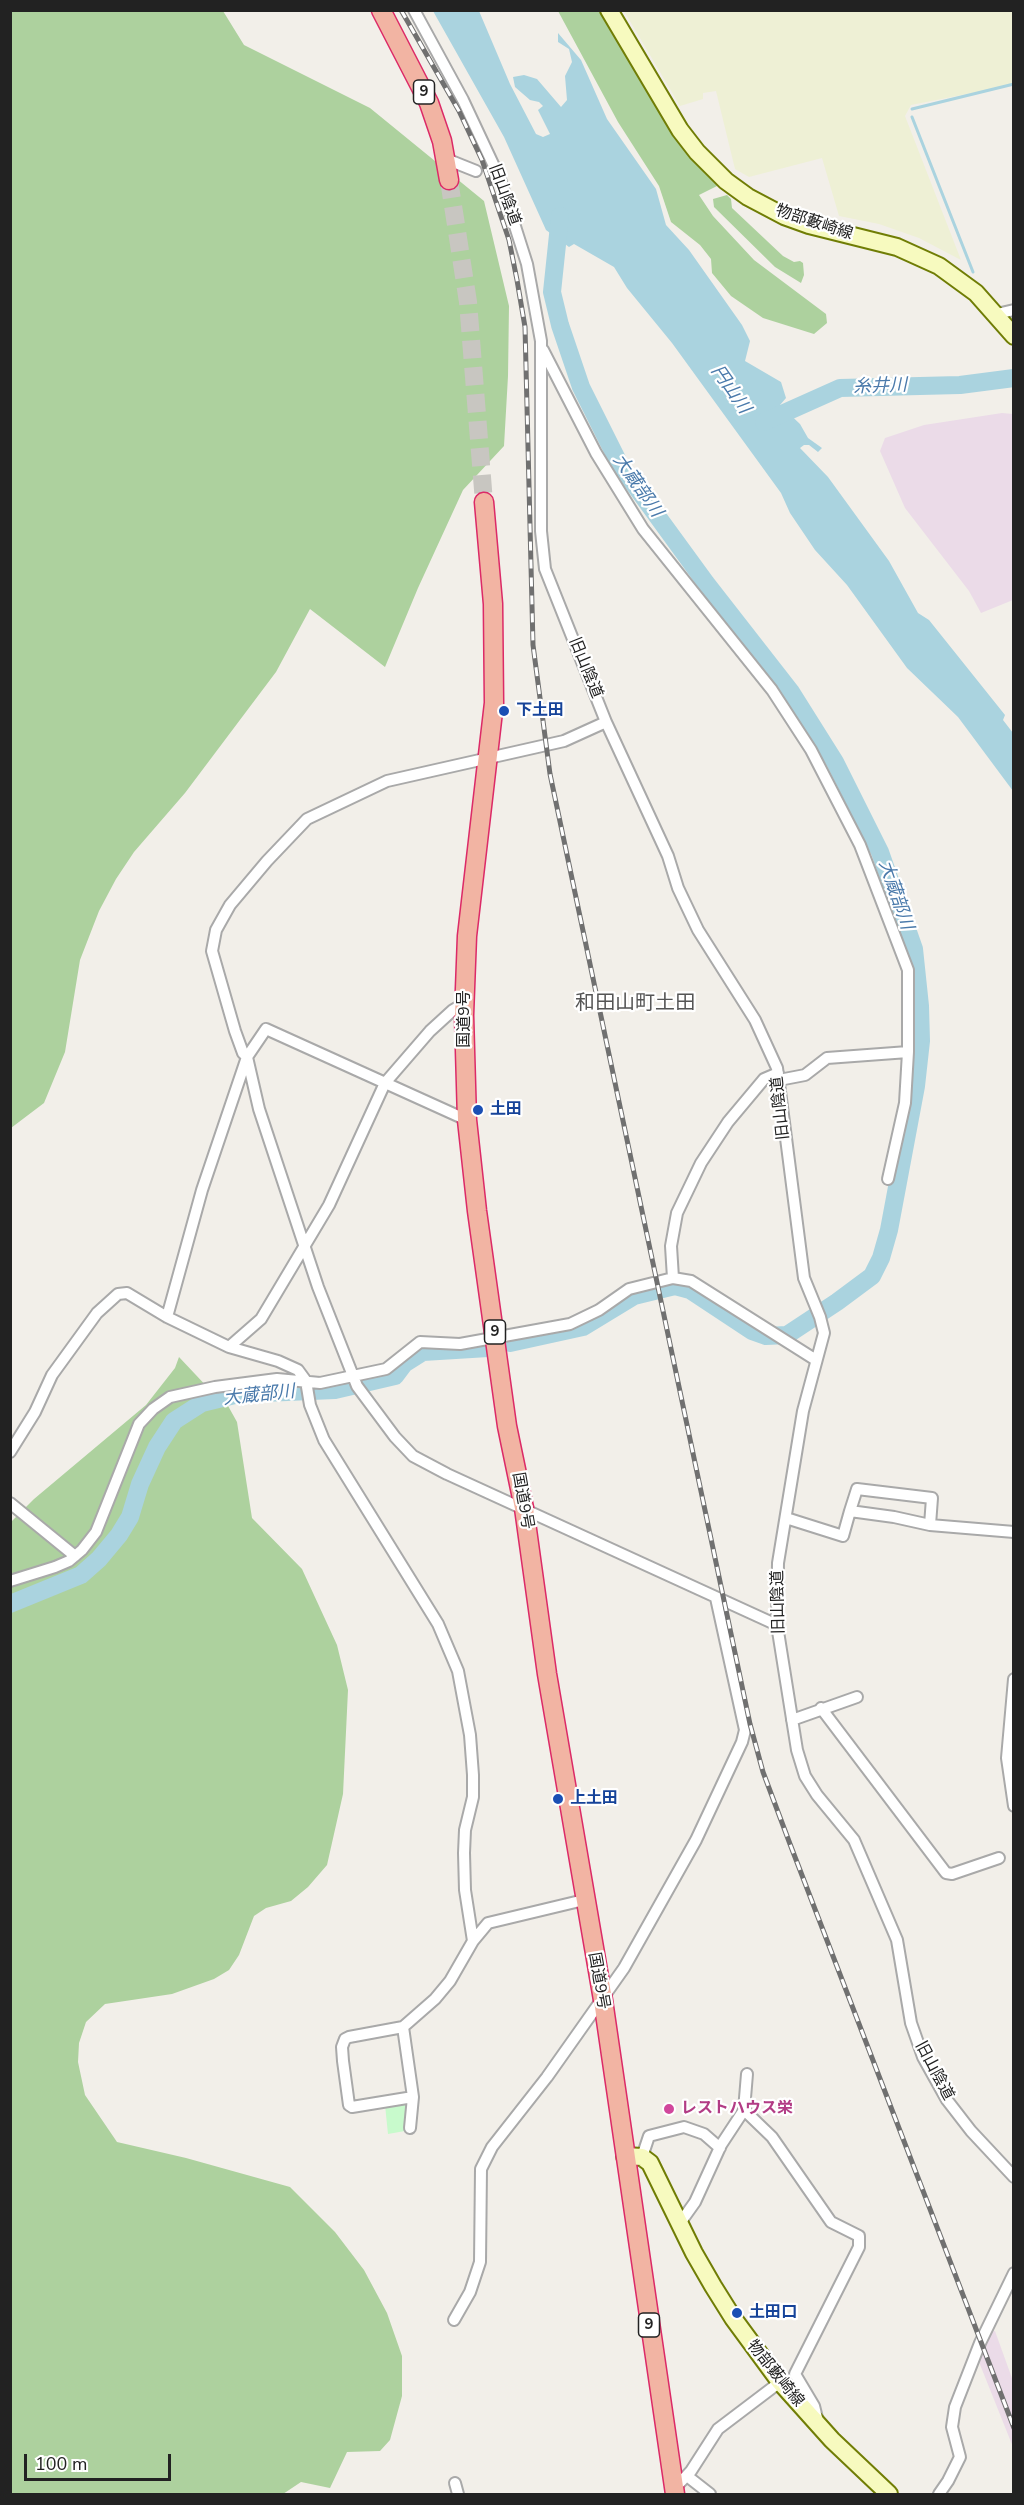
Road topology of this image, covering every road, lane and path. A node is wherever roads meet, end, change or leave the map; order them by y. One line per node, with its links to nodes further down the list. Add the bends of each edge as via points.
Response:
1 (381, 10): 4 (highway, 9, via 429,103)
2 (414, 10): 9 (street, 旧山陰道, via 500,178 527,264)
3 (609, 10): 7 (main road, 物部藪崎線, via 680,130 726,181 784,216 925,259)
4 (446, 159): 5 (street); 6 (highway, 9)
5 (476, 171)
6 (449, 180)
7 (1004, 314): 8 (main road, 物部藪崎線)
8 (1014, 336)
9 (542, 348): 11 (street, 旧山陰道, via 541,531 545,569); 14 (street, via 596,453 643,529 772,690 816,760 860,845 908,970)
10 (484, 502): 12 (highway, 国道9号 / 9, via 493,604 494,703)
11 (606, 722): 12 (street, via 564,741); 16 (street, 旧山陰道, via 698,930 755,1020)
12 (489, 757): 13 (highway, 国道9号 / 9, via 467,936); 15 (street, via 387,781 307,819 230,905 216,930 212,951 235,1031)
13 (465, 1003): 17 (street, via 430,1031); 18 (highway, 国道9号 / 9)
14 (908, 1052): 16 (street, via 827,1058 804,1075); 19 (street, via 905,1104)
15 (247, 1057): 17 (street, via 266,1029); 20 (street, via 259,1109); 22 (street, via 202,1190)
16 (778, 1076): 21 (street, via 764,1079 701,1163 677,1213 671,1246); 25 (street, 旧山陰道, via 804,1278 824,1333)
17 (385, 1083): 18 (street); 20 (street, via 329,1205)
18 (467, 1120): 23 (highway, 国道9号 / 9)
19 (888, 1179)
20 (304, 1246): 24 (street, via 261,1319); 26 (street)
21 (673, 1278): 23 (street, via 630,1289 600,1310 570,1324); 25 (street, via 691,1281)
22 (166, 1317): 24 (street); 28 (street, via 126,1293 118,1294 97,1313 52,1375)
23 (496, 1339): 26 (street, via 460,1344 420,1342 386,1370); 30 (highway, 国道9号 / 9, via 507,1426)
24 (229, 1347): 27 (street, via 278,1361 298,1370)
25 (816, 1360): 32 (street, 旧山陰道, via 803,1411)
26 (352, 1377): 27 (street, via 320,1383); 30 (street, via 413,1456)
27 (306, 1381): 35 (street, via 277,1379 215,1388 170,1397 153,1409 139,1424 96,1532); 46 (street, via 310,1405 324,1440 438,1624 458,1671 473,1775 464,1853)
28 (10, 1452)
29 (10, 1503): 35 (street)
30 (524, 1508): 37 (street); 45 (highway, 国道9号 / 9)
31 (850, 1511): 32 (street, via 843,1536); 33 (street); 33 (street, via 857,1489 932,1498)
32 (786, 1518): 38 (street, 旧山陰道, via 778,1563)
33 (930, 1525): 34 (street)
34 (1014, 1532)
35 (75, 1556): 36 (street, via 55,1567)
36 (10, 1581)
37 (716, 1598): 38 (street); 47 (street, via 746,1730 696,1840)
38 (777, 1625): 42 (street, 旧山陰道)
39 (1014, 1679): 43 (street, via 1008,1758)
40 (857, 1696): 41 (street)
41 (821, 1708): 42 (street); 44 (street, via 946,1873)
42 (792, 1720): 55 (street, 旧山陰道, via 806,1776 854,1840 897,1940 911,2023 923,2057 947,2100)
43 (1014, 1806)
44 (999, 1858)
45 (584, 1900): 46 (street, via 488,1923); 47 (highway, 国道9号 / 9)
46 (473, 1941): 48 (street, via 450,1981)
47 (603, 2000): 54 (highway, 国道9号 / 9); 58 (street, via 492,2147 481,2169 480,2262 470,2292)
48 (403, 2027): 50 (street); 50 (street, via 345,2040 342,2047 348,2094 352,2107)
49 (747, 2074): 51 (street)
50 (413, 2097): 52 (street)
51 (744, 2110): 53 (street); 60 (street, via 772,2137 831,2222 859,2236 859,2247 795,2374 814,2406)
52 (410, 2128)
53 (720, 2148): 54 (street, via 704,2134 684,2127 649,2136); 56 (street, via 695,2202)
54 (633, 2156): 56 (main road, 物部藪崎線, via 650,2163); 63 (highway, 国道9号 / 9)
55 (1014, 2177)
56 (680, 2223): 59 (main road, 物部藪崎線, via 733,2318)
57 (1014, 2272): 67 (street, via 955,2407 952,2427 960,2457)
58 (454, 2320)
59 (780, 2382): 60 (main road, 物部藪崎線); 61 (street, via 718,2429)
60 (819, 2426): 66 (main road, 物部藪崎線)
61 (687, 2476): 63 (street); 65 (street)
62 (455, 2483): 64 (street)
63 (672, 2493)
64 (458, 2494)
65 (710, 2494)
66 (889, 2494)
67 (939, 2494)

